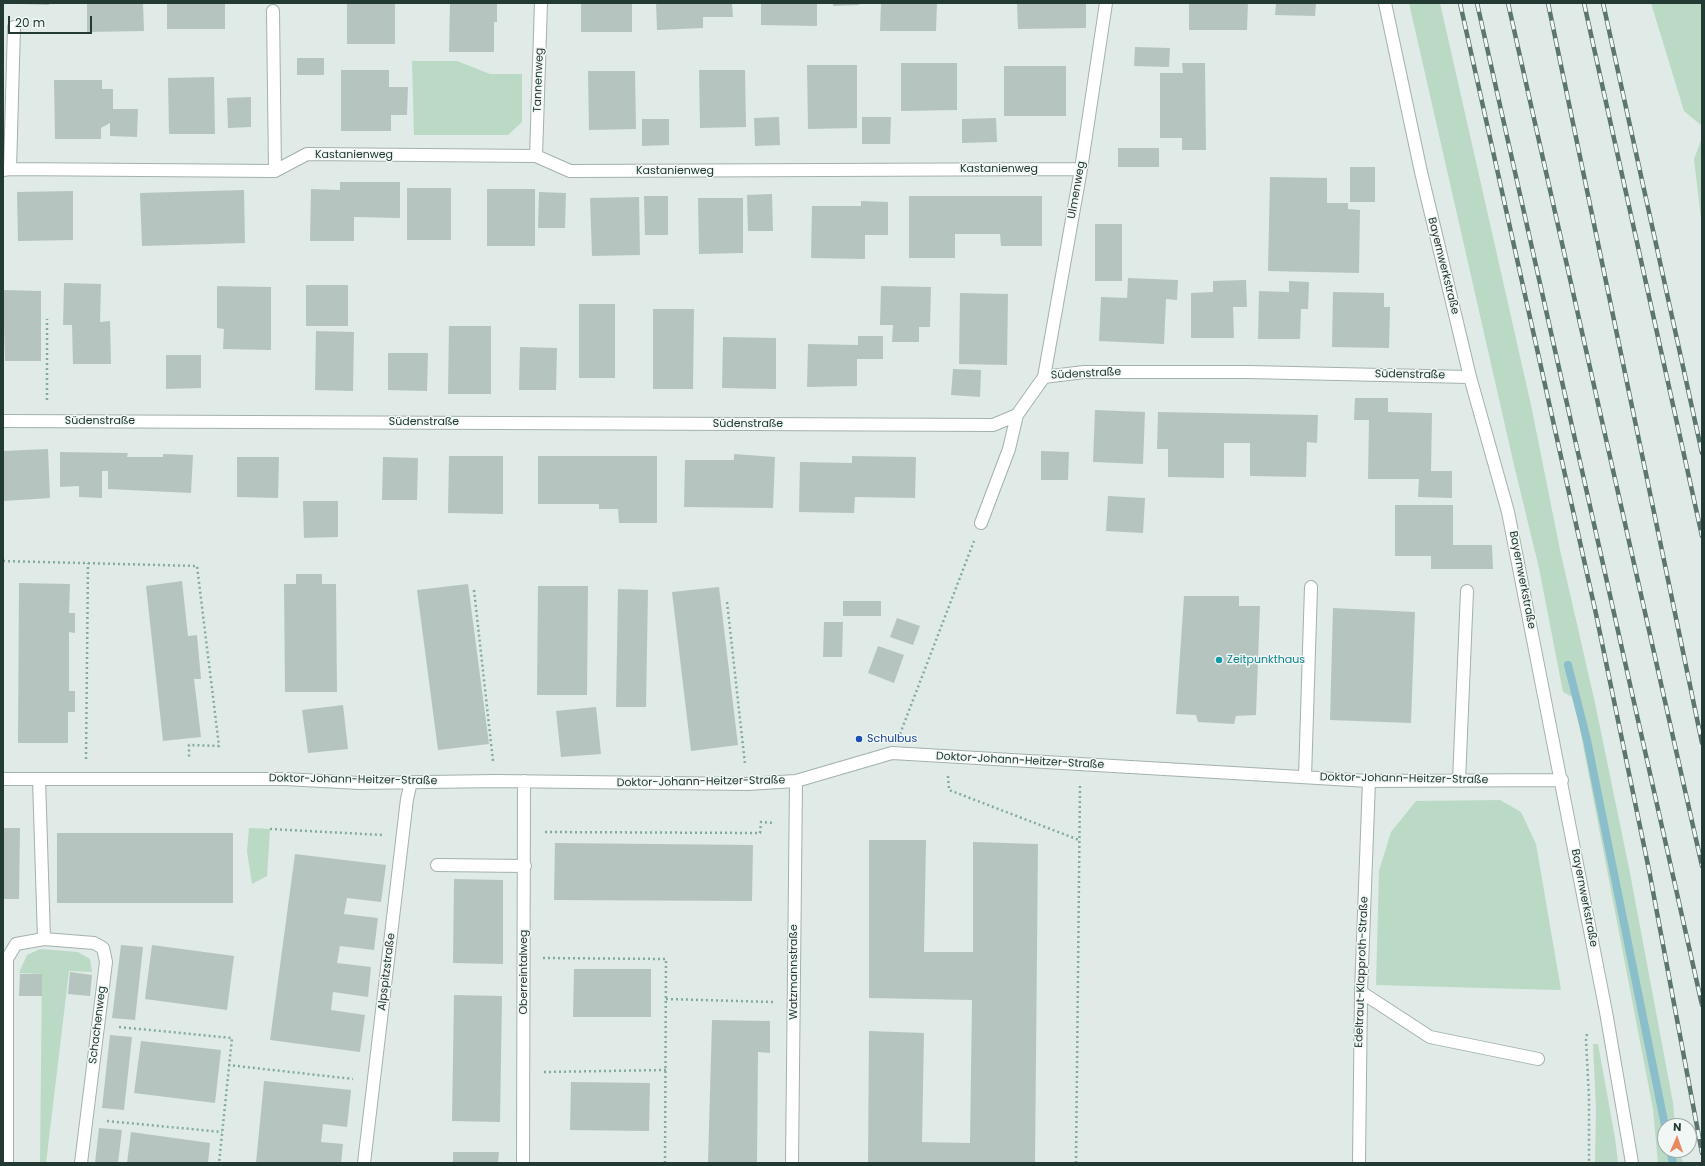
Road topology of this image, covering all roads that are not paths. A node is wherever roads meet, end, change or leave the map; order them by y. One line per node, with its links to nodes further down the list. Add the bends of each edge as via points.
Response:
1 (542, 3): 6 (street, Tannenweg)
2 (1106, 3): 8 (street, Ulmenweg)
3 (1385, 3): 11 (street, Bayernwerkstraße, via 1421,172)
4 (274, 12): 9 (street)
5 (14, 27): 7 (street, Kastanienweg)
6 (536, 156): 8 (street, Kastanienweg, via 570,171); 9 (street, Kastanienweg, via 307,154)
7 (6, 169): 9 (street, Kastanienweg)
8 (1081, 169): 10 (street, Ulmenweg)
9 (275, 170)
10 (1044, 376): 11 (street, Südenstraße, via 1084,372 1225,372); 12 (street, Südenstraße)
11 (1470, 377): 20 (street, Bayernwerkstraße, via 1508,512)
12 (1017, 414): 13 (street, Südenstraße, via 993,425 946,426); 14 (street, via 1009,449)
13 (3, 421)
14 (981, 524)
15 (1311, 587): 17 (street)
16 (1467, 591): 24 (street)
17 (1305, 777): 22 (street, Doktor-Johann-Heitzer-Straße, via 892,753); 23 (street, Doktor-Johann-Heitzer-Straße)
18 (3, 779): 19 (street, Doktor-Johann-Heitzer-Straße)
19 (39, 779): 25 (street, Doktor-Johann-Heitzer-Straße); 28 (street)
20 (1562, 780): 24 (street, Doktor-Johann-Heitzer-Straße); 37 (street, Bayernwerkstraße)
21 (524, 781): 22 (street, Doktor-Johann-Heitzer-Straße, via 747,784); 25 (street, Doktor-Johann-Heitzer-Straße); 27 (street, Oberreintalweg)
22 (796, 781): 35 (street, Watzmannstraße)
23 (1369, 781): 24 (street, Doktor-Johann-Heitzer-Straße); 29 (street, Edeltraut-Klapproth-Straße)
24 (1459, 781)
25 (411, 782): 33 (street, Alpspitzstraße)
26 (437, 865): 27 (street)
27 (524, 866): 34 (street, Oberreintalweg)
28 (44, 939): 31 (street, Schachenweg, via 16,944 7,959); 32 (street, Schachenweg, via 94,943 103,948 106,962)
29 (1360, 992): 30 (street, via 1430,1037); 36 (street, Edeltraut-Klapproth-Straße)
30 (1538, 1059)
31 (8, 1163)
32 (81, 1163)
33 (364, 1163)
34 (523, 1163)
35 (792, 1163)
36 (1359, 1163)
37 (1632, 1163)

